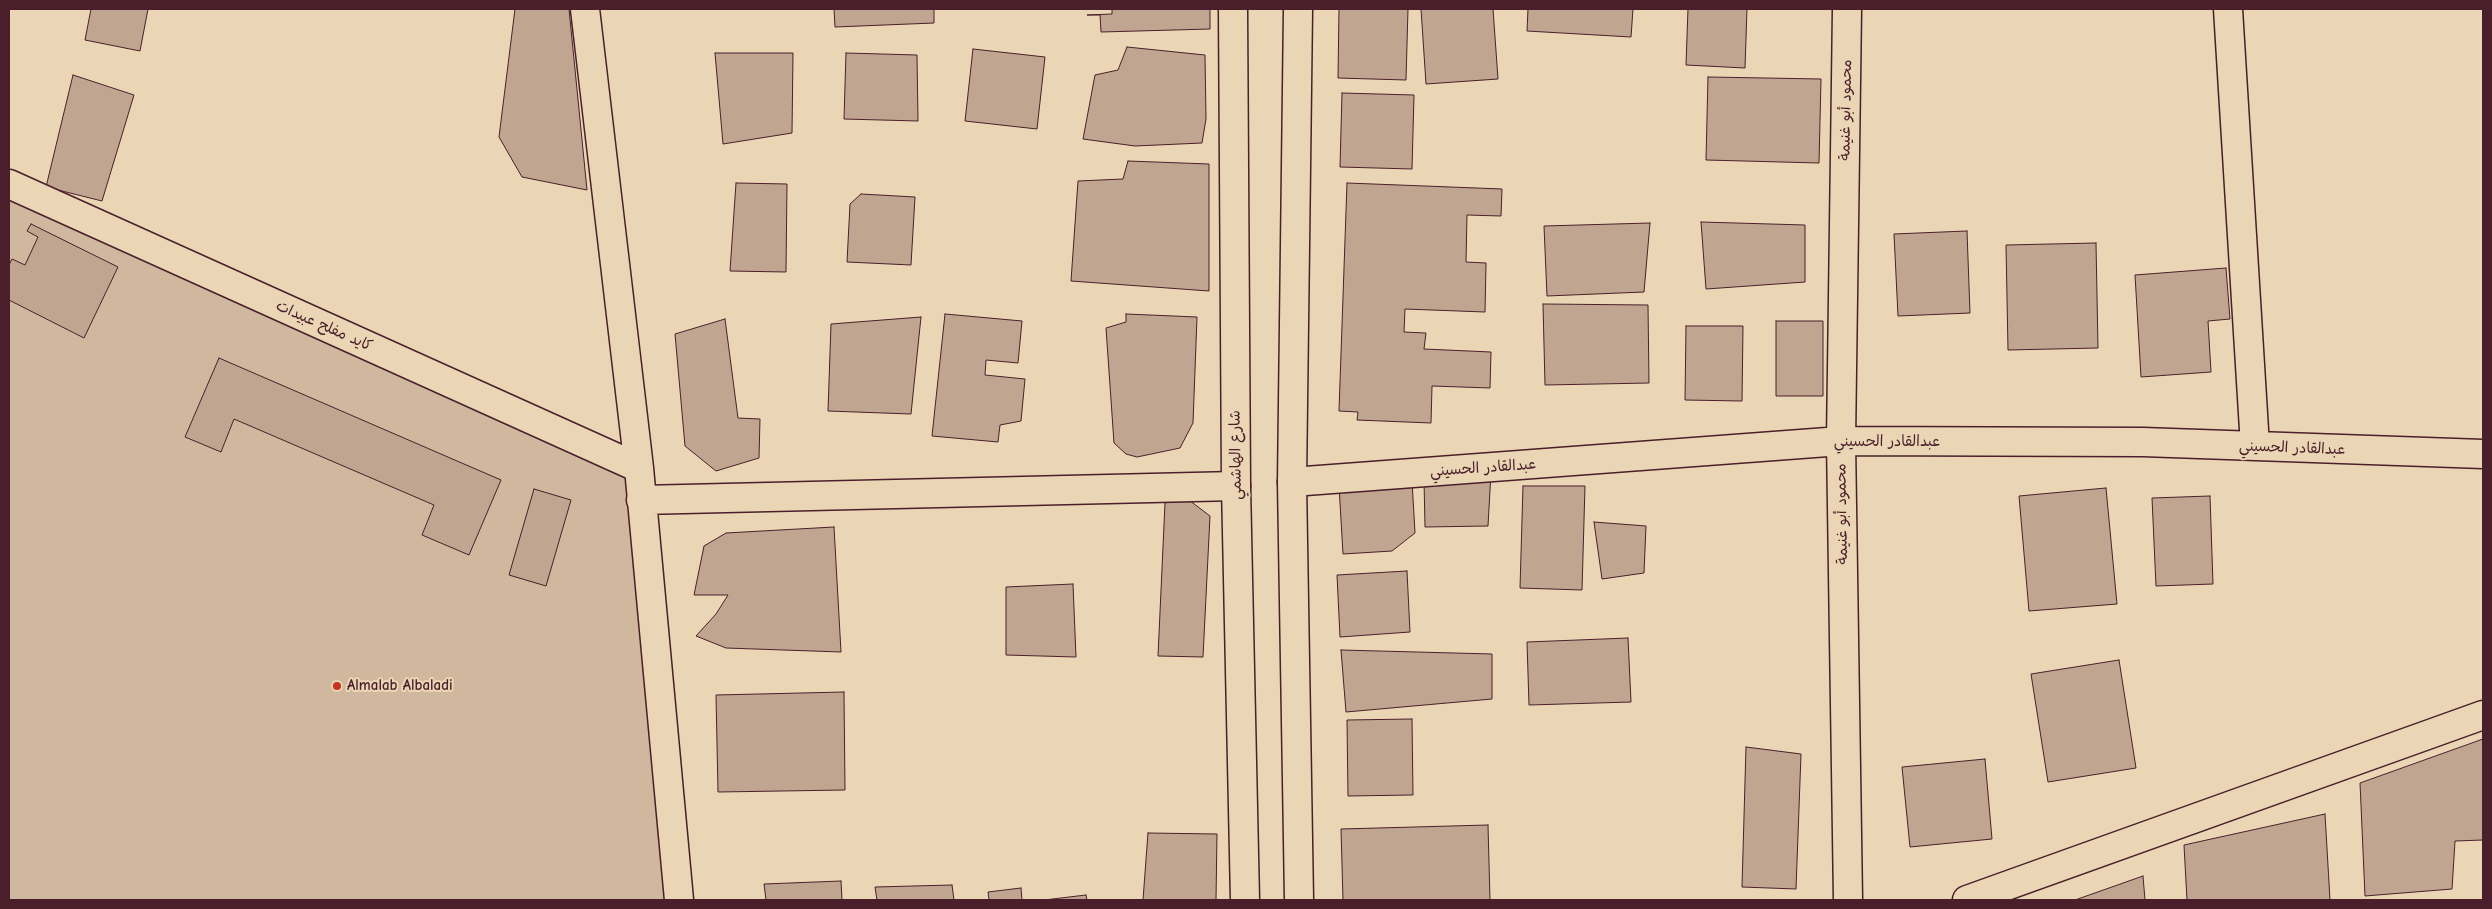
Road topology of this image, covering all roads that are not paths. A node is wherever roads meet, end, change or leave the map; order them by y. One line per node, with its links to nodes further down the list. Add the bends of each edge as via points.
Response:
1 (585, 9): 10 (street)
2 (1232, 9): 12 (street, شارع الهاشمي)
3 (1298, 9): 11 (street)
4 (1847, 9): 7 (street, محمود أبو غنيمة)
5 (2228, 9): 8 (street)
6 (9, 184): 10 (street, كايد مفلح عبيدات)
7 (1841, 441): 8 (street, عبدالقادر الحسيني, via 2143,442); 11 (street, عبدالقادر الحسيني); 18 (street, محمود أبو غنيمة)
8 (2255, 446): 9 (street, عبدالقادر الحسيني)
9 (2483, 454)
10 (639, 468): 13 (street)
11 (1292, 482): 17 (street)
12 (1236, 486): 13 (street); 16 (street, شارع الهاشمي)
13 (641, 500): 15 (street)
14 (2483, 715): 19 (street)
15 (679, 900)
16 (1245, 900)
17 (1299, 900)
18 (1848, 900)
19 (1967, 900)

